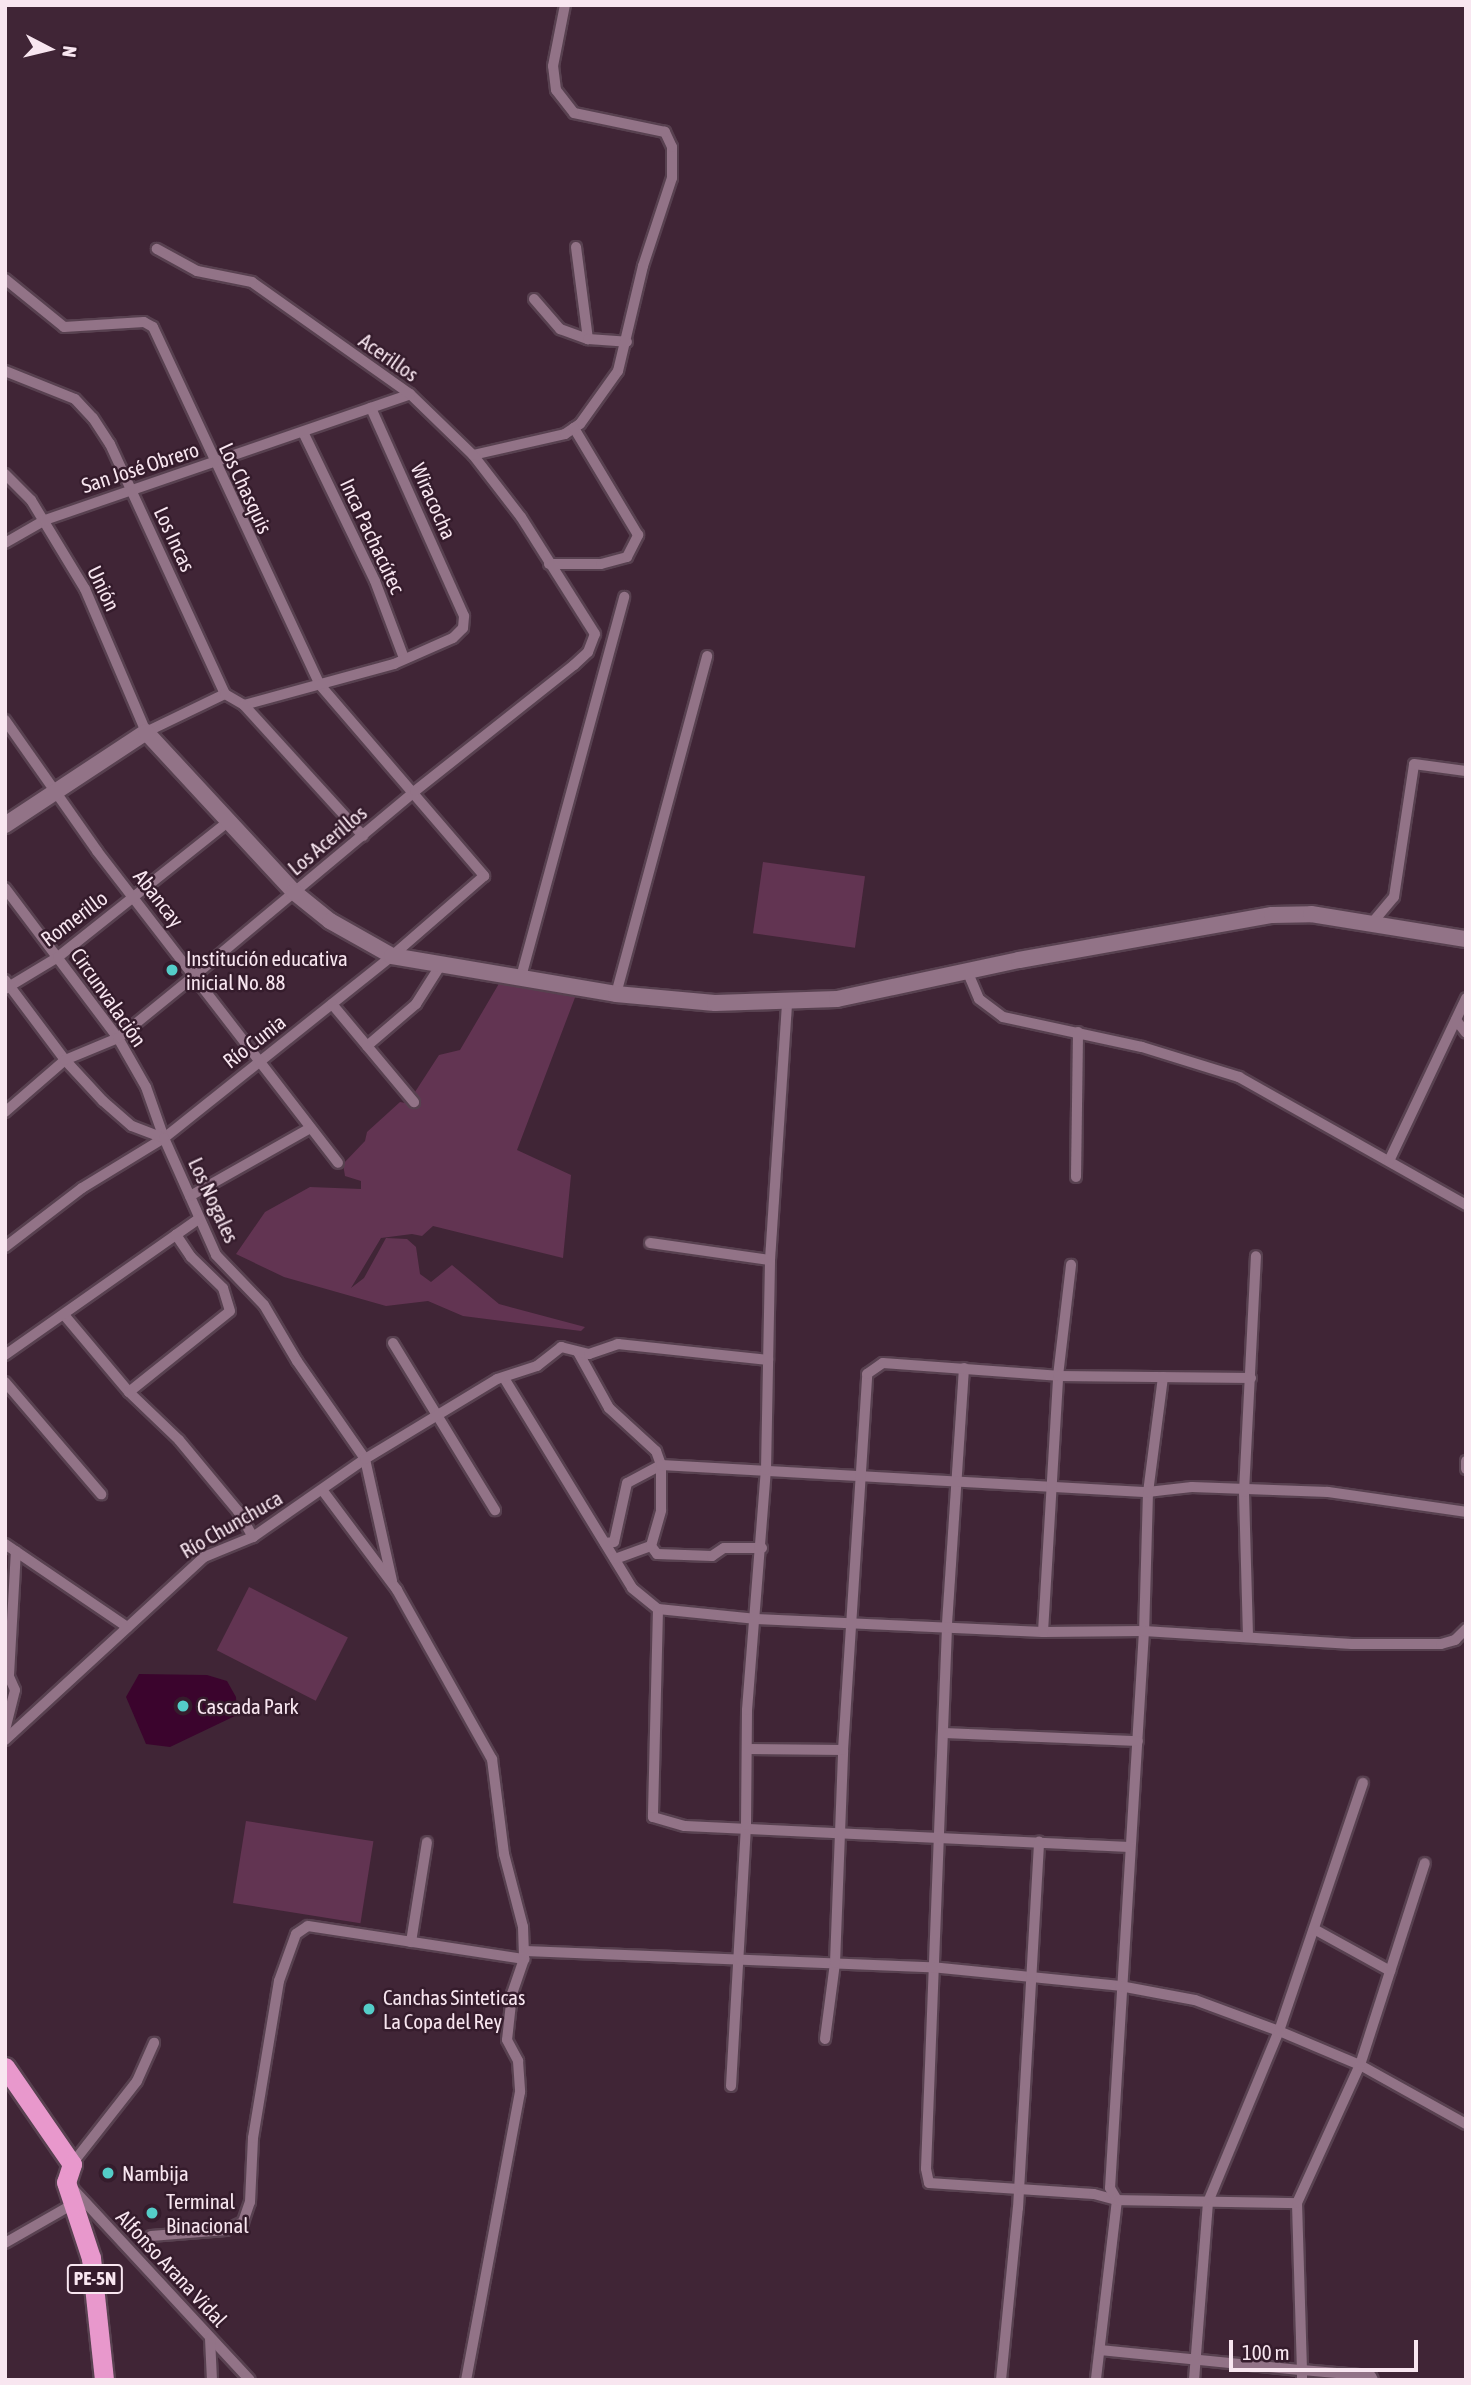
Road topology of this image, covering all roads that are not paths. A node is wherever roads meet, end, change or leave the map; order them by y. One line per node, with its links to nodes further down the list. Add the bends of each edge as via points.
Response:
1 (565, 5): 7 (street, via 553,66 556,90 574,113 665,131 672,147 672,178 643,266)
2 (576, 247): 6 (street)
3 (157, 249): 9 (street, Acerillos, via 197,271 252,282)
4 (5, 279): 14 (street, Los Chasquis, via 64,327 144,322 153,327)
5 (534, 299): 6 (street, via 560,329)
6 (588, 339): 7 (street)
7 (627, 342): 11 (street, via 618,371)
8 (5, 371): 16 (street, Los Incas, via 75,399 110,444)
9 (410, 394): 10 (street, San José Obrero); 13 (street, Acerillos)
10 (371, 408): 12 (street, San José Obrero); 22 (street, Wiracocha, via 464,622 459,633)
11 (574, 428): 13 (street); 19 (street, via 638,535 628,557 601,564)
12 (303, 432): 14 (street, San José Obrero); 22 (street, Inca Pachacútec, via 374,581)
13 (473, 454): 19 (street, Acerillos)
14 (212, 463): 16 (street, San José Obrero); 23 (street, Los Chasquis)
15 (5, 474): 17 (street, Unión)
16 (130, 489): 17 (street, San José Obrero); 24 (street, Los Incas)
17 (45, 520): 18 (street, San José Obrero); 27 (street, Unión, via 85,589)
18 (5, 543)
19 (549, 564): 30 (street, Los Acerillos, via 595,634 588,652)
20 (624, 597): 44 (street)
21 (707, 656): 46 (street)
22 (404, 657): 23 (street)
23 (320, 685): 25 (street); 30 (street, Los Chasquis)
24 (225, 694): 25 (street); 27 (street)
25 (244, 705): 33 (street)
26 (5, 720): 29 (street, Abancay)
27 (146, 732): 29 (street); 31 (street)
28 (1466, 771): 37 (street, via 1414,764 1394,897)
29 (55, 790): 32 (street); 36 (street, Abancay)
30 (415, 791): 33 (street, Los Acerillos); 39 (street, Río Cunia, via 484,876)
31 (228, 822): 35 (street); 36 (street, Romerillo)
32 (5, 825)
33 (363, 836): 35 (street, Los Acerillos)
34 (5, 888): 40 (street, Circunvalación)
35 (294, 892): 39 (street, via 330,920); 43 (street, Los Acerillos)
36 (134, 897): 40 (street, Romerillo); 43 (street, Abancay)
37 (1372, 923): 38 (street); 42 (street, via 1272,915)
38 (1466, 939)
39 (392, 956): 41 (street); 49 (street, Río Cunia)
40 (58, 957): 45 (street, Romerillo); 53 (street, Circunvalación)
41 (440, 966): 44 (street); 54 (street, via 416,1004)
42 (968, 972): 48 (street, via 837,999); 51 (street, via 989,1010)
43 (194, 976): 53 (street, Los Acerillos); 56 (street, Abancay)
44 (521, 977): 46 (street)
45 (6, 985): 55 (street)
46 (616, 994): 48 (street, via 715,1003)
47 (1466, 998): 50 (street)
48 (788, 1001): 71 (street)
49 (332, 1004): 54 (street); 56 (street, Río Cunia)
50 (1456, 1020): 52 (street); 61 (street)
51 (1078, 1032): 61 (street, via 1239,1077); 63 (street)
52 (1466, 1033)
53 (118, 1038): 55 (street, Los Acerillos); 60 (street, Circunvalación, via 146,1087)
54 (367, 1046): 57 (street)
55 (65, 1060): 58 (street, Los Acerillos); 60 (street, via 132,1126)
56 (259, 1062): 59 (street, Abancay); 60 (street, Río Cunia)
57 (414, 1102)
58 (5, 1112)
59 (310, 1128): 62 (street, Abancay); 64 (street)
60 (164, 1138): 64 (street, Los Nogales); 69 (street, Río Cunia, via 82,1188)
61 (1389, 1161): 65 (street)
62 (338, 1163)
63 (1076, 1177)
64 (190, 1196): 66 (street, Los Nogales)
65 (1466, 1205)
66 (197, 1220): 67 (street); 86 (street, Los Nogales, via 216,1255 264,1304)
67 (176, 1235): 73 (street); 84 (street, via 223,1288 230,1311)
68 (650, 1243): 71 (street)
69 (5, 1247)
70 (1256, 1256): 82 (street)
71 (770, 1260): 77 (street)
72 (1071, 1265): 79 (street)
73 (65, 1317): 76 (street); 84 (street)
74 (393, 1343): 85 (street)
75 (578, 1352): 77 (street, Río Chunchuca, via 594,1353 618,1343); 81 (street, Río Chunchuca, via 561,1347 537,1366); 88 (street, via 609,1408 656,1451)
76 (5, 1355)
77 (768, 1360): 90 (street)
78 (964, 1368): 79 (street); 91 (street, via 874,1365 867,1374); 92 (street)
79 (1058, 1376): 80 (street); 93 (street)
80 (1163, 1377): 82 (street); 95 (street)
81 (504, 1378): 85 (street, Río Chunchuca); 101 (street)
82 (1251, 1378): 96 (street)
83 (5, 1382): 97 (street)
84 (129, 1392): 100 (street, via 179,1440)
85 (437, 1415): 86 (street, Río Chunchuca); 98 (street)
86 (365, 1459): 94 (street, Río Chunchuca); 107 (street)
87 (1466, 1461): 89 (street)
88 (661, 1465): 90 (street); 101 (street, via 627,1483 614,1542); 103 (street, via 661,1510)
89 (1466, 1469)
90 (766, 1470): 91 (street); 104 (street)
91 (859, 1475): 92 (street); 110 (street)
92 (958, 1481): 93 (street); 112 (street)
93 (1052, 1486): 95 (street); 115 (street)
94 (323, 1491): 100 (street, Río Chunchuca); 107 (street)
95 (1148, 1492): 96 (street, via 1192,1487); 114 (street)
96 (1244, 1492): 99 (street, via 1362,1495); 116 (street)
97 (101, 1494)
98 (495, 1510)
99 (1466, 1512)
100 (254, 1537): 111 (street, Río Chunchuca, via 204,1557)
101 (605, 1543): 106 (street)
102 (5, 1544): 105 (street)
103 (651, 1546): 104 (street, via 657,1554 712,1556 724,1548); 106 (street)
104 (762, 1548): 109 (street)
105 (16, 1551): 111 (street); 117 (street)
106 (615, 1559): 108 (street, via 632,1588)
107 (393, 1584): 134 (street, via 492,1759 504,1854 523,1927)
108 (658, 1609): 109 (street); 125 (street, via 653,1817 685,1826)
109 (756, 1619): 110 (street); 122 (street)
110 (853, 1621): 112 (street); 123 (street)
111 (127, 1627): 120 (street, Río Chunchuca)
112 (947, 1627): 115 (street); 119 (street)
113 (1466, 1629): 116 (street, via 1455,1640 1441,1644)
114 (1144, 1631): 115 (street); 116 (street); 121 (street)
115 (1043, 1632)
116 (1248, 1636)
117 (7, 1673): 118 (street, via 15,1690)
118 (5, 1730)
119 (944, 1733): 121 (street); 127 (street)
120 (5, 1740)
121 (1138, 1741): 130 (street)
122 (748, 1749): 123 (street); 125 (street)
123 (843, 1751): 126 (street)
124 (1363, 1783): 132 (street)
125 (746, 1825): 126 (street); 135 (street)
126 (840, 1833): 127 (street); 136 (street)
127 (940, 1838): 129 (street); 137 (street)
128 (427, 1842): 133 (street)
129 (1039, 1842): 130 (street); 139 (street)
130 (1130, 1847): 140 (street)
131 (1425, 1863): 138 (street)
132 (1314, 1929): 138 (street); 141 (street)
133 (411, 1942): 134 (street); 154 (street, via 308,1926 296,1934 279,1981 253,2138 250,2202 243,2222 226,2230)
134 (524, 1955): 135 (street); 163 (street, via 512,1994 507,2040 518,2061 520,2092)
135 (736, 1962): 136 (street); 146 (street)
136 (835, 1963): 137 (street); 142 (street)
137 (931, 1967): 139 (street); 149 (street, via 925,2159 929,2183)
138 (1390, 1971): 144 (street)
139 (1032, 1975): 140 (street); 149 (street)
140 (1120, 1986): 141 (street, via 1195,2000); 150 (street, via 1110,2188)
141 (1279, 2031): 144 (street); 151 (street)
142 (825, 2039)
143 (153, 2043): 148 (street, via 137,2081)
144 (1360, 2065): 147 (street); 152 (street)
145 (5, 2067): 148 (highway, PE-5N)
146 (731, 2086)
147 (1466, 2124)
148 (69, 2173): 153 (highway, PE-5N); 156 (street, Alfonso Arana Vidal)
149 (1019, 2191): 150 (street, via 1094,2194); 164 (street)
150 (1117, 2200): 151 (street); 157 (street)
151 (1208, 2202): 152 (street); 158 (street)
152 (1297, 2203): 159 (street)
153 (74, 2204): 155 (street); 160 (highway, PE-5N, via 91,2258)
154 (151, 2236)
155 (5, 2243)
156 (210, 2338): 161 (street); 162 (street, Alfonso Arana Vidal)
157 (1100, 2350): 158 (street); 165 (street)
158 (1195, 2358): 159 (street); 166 (street)
159 (1302, 2375): 167 (street, via 1371,2376)
160 (104, 2380)
161 (212, 2380)
162 (250, 2380)
163 (466, 2380)
164 (1001, 2380)
165 (1096, 2380)
166 (1194, 2380)
167 (1373, 2380)

